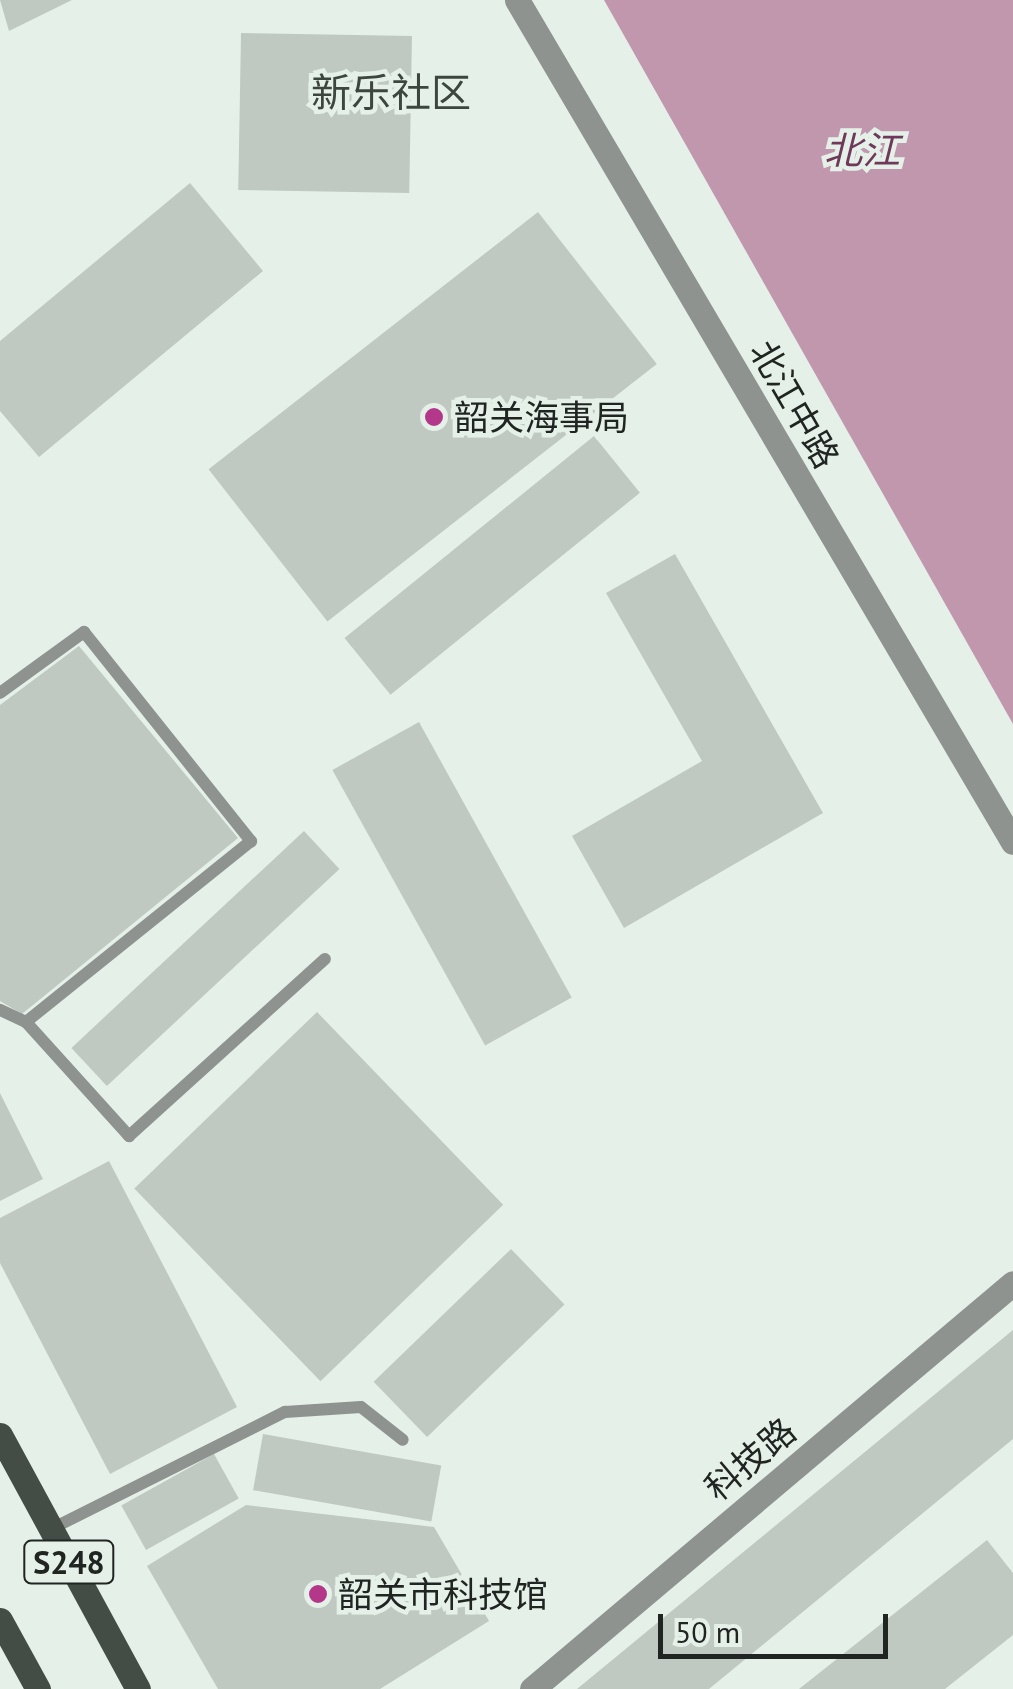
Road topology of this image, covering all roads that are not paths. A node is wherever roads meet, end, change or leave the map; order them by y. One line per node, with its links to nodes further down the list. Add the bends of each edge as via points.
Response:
1 (517, 0): 3 (street, 北江中路)
2 (0, 693): 6 (lane, via 84,632 252,841)
3 (1013, 842)
4 (325, 959): 6 (lane, via 129,1136)
5 (0, 1010): 6 (lane)
6 (26, 1022)
7 (1013, 1283): 14 (street, 科技路)
8 (0, 1435): 10 (main road, S248)
9 (403, 1440): 10 (lane, via 360,1407 285,1412)
10 (51, 1529): 13 (main road, S248)
11 (0, 1620): 12 (main road, S248)
12 (38, 1689)
13 (138, 1689)
14 (532, 1689)

